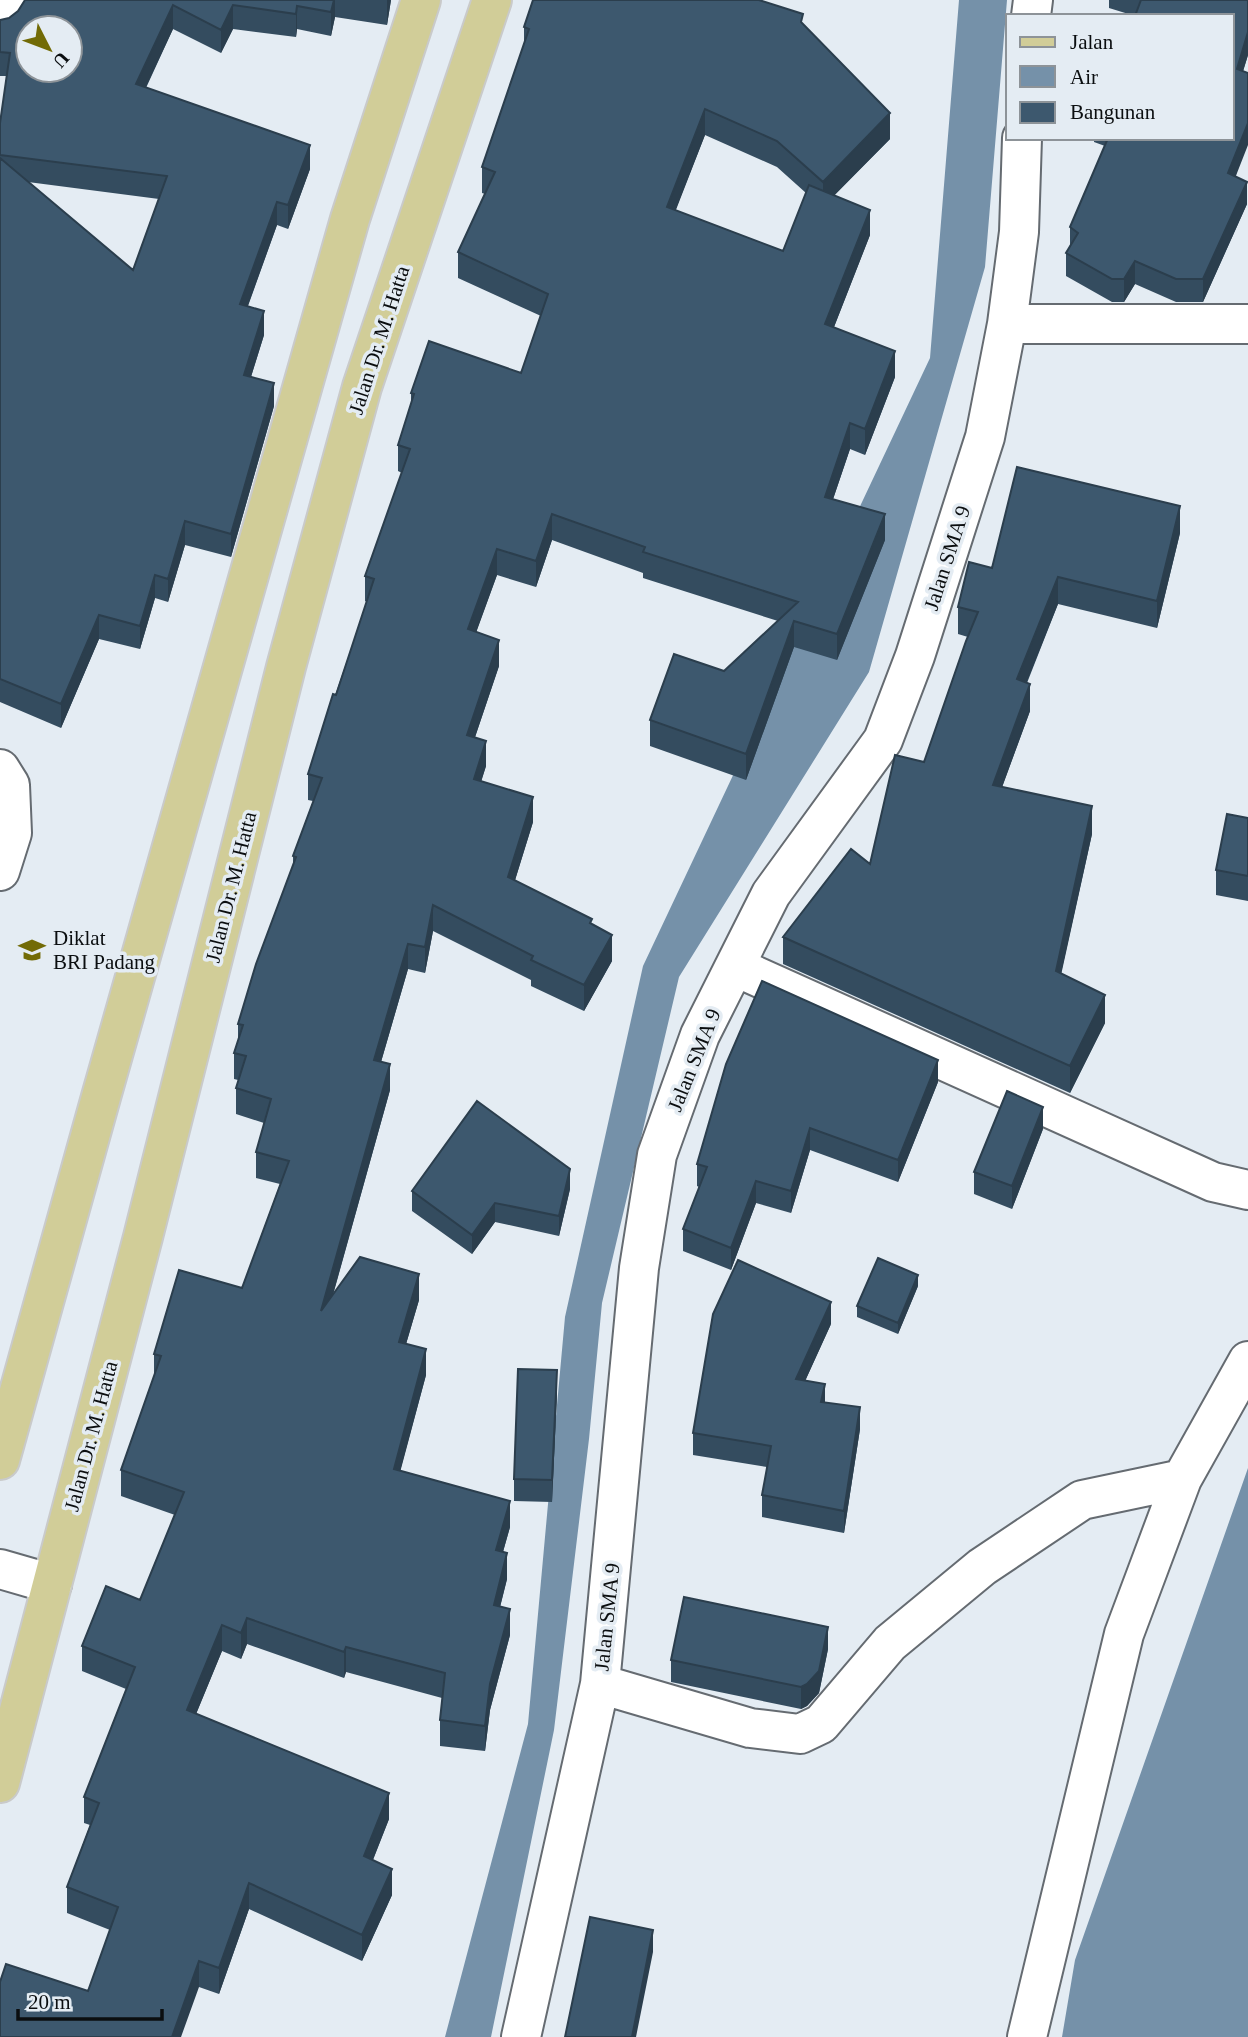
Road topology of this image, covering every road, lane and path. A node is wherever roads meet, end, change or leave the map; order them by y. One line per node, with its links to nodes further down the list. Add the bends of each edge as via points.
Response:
1 (14, 0): 4 (street)
2 (421, 0): 8 (main road, via 351,219)
3 (492, 0): 9 (main road, Jalan Dr. M. Hatta, via 362,387)
4 (0, 22)
5 (1022, 140): 6 (street, Jalan SMA 9, via 1019,232)
6 (1007, 324): 7 (street); 12 (street, Jalan SMA 9, via 985,437 883,740 771,894)
7 (1248, 324)
8 (229, 650): 9 (main road); 15 (main road)
9 (286, 667): 18 (main road, Jalan Dr. M. Hatta)
10 (0, 769): 11 (street, via 9,785 12,834)
11 (0, 871)
12 (736, 967): 13 (street, via 1213,1182); 19 (street, Jalan SMA 9, via 700,1035 657,1154 639,1268)
13 (1248, 1189)
14 (1248, 1361): 16 (street)
15 (0, 1460)
16 (1182, 1479): 19 (street, via 1082,1500 982,1567 890,1643 821,1724 800,1734 750,1728); 22 (street, via 1124,1634)
17 (0, 1569): 18 (street)
18 (52, 1584): 20 (main road, Jalan Dr. M. Hatta)
19 (600, 1684): 21 (street, Jalan SMA 9)
20 (0, 1783)
21 (521, 2037)
22 (1027, 2037)

